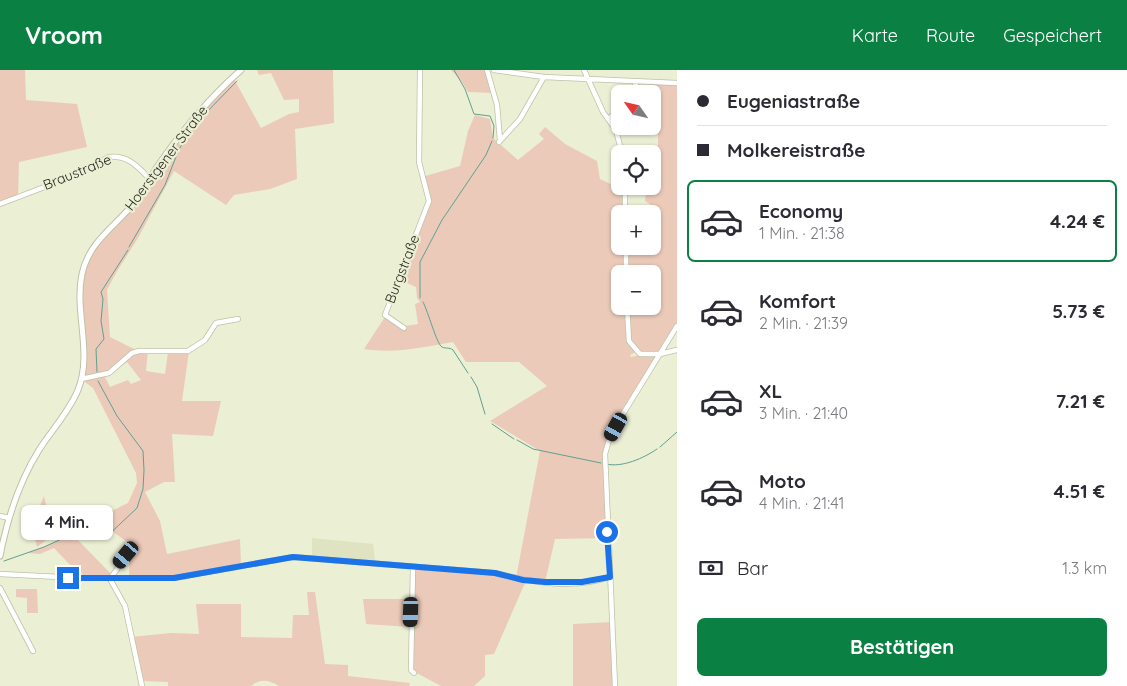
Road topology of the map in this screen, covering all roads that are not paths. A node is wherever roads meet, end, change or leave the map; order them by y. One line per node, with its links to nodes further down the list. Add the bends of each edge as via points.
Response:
1 (241, 70): 13 (main road, Hoerstgener Straße, via 195,117)
2 (420, 70): 18 (street, Burgstraße, via 419,162 430,201 384,315)
3 (487, 70): 6 (street, via 497,105 500,141 520,118)
4 (494, 70): 6 (street)
5 (584, 70): 7 (street)
6 (544, 77): 7 (street)
7 (587, 79): 8 (street); 11 (street)
8 (636, 83): 9 (street)
9 (677, 83)
10 (611, 118): 11 (street)
11 (608, 120): 12 (street, via 616,130)
12 (620, 145)
13 (150, 179): 14 (street, Braustraße, via 128,158 109,157); 21 (main road, Hoerstgener Straße, via 131,207 99,238 84,266 80,288)
14 (0, 204)
15 (627, 315): 20 (street, via 631,346 640,354)
16 (238, 318): 21 (street, via 216,322 205,340 188,351 138,351 109,373)
17 (677, 326): 20 (street)
18 (404, 328)
19 (677, 350): 20 (street)
20 (660, 354): 28 (street, via 623,414 605,454)
21 (81, 378): 23 (main road, Hoerstgener Straße, via 73,400 34,458)
22 (0, 516): 23 (street)
23 (9, 518): 25 (main road, Hoerstgener Straße)
24 (126, 555): 29 (street)
25 (0, 556)
26 (413, 567): 28 (street, via 495,573 545,582 582,582); 29 (street, via 293,557 174,578); 32 (street, via 411,670)
27 (0, 574): 29 (street)
28 (610, 577): 34 (street)
29 (110, 579): 33 (street, via 125,606)
30 (0, 588): 31 (street)
31 (33, 652)
32 (414, 673)
33 (142, 686)
34 (615, 686)

